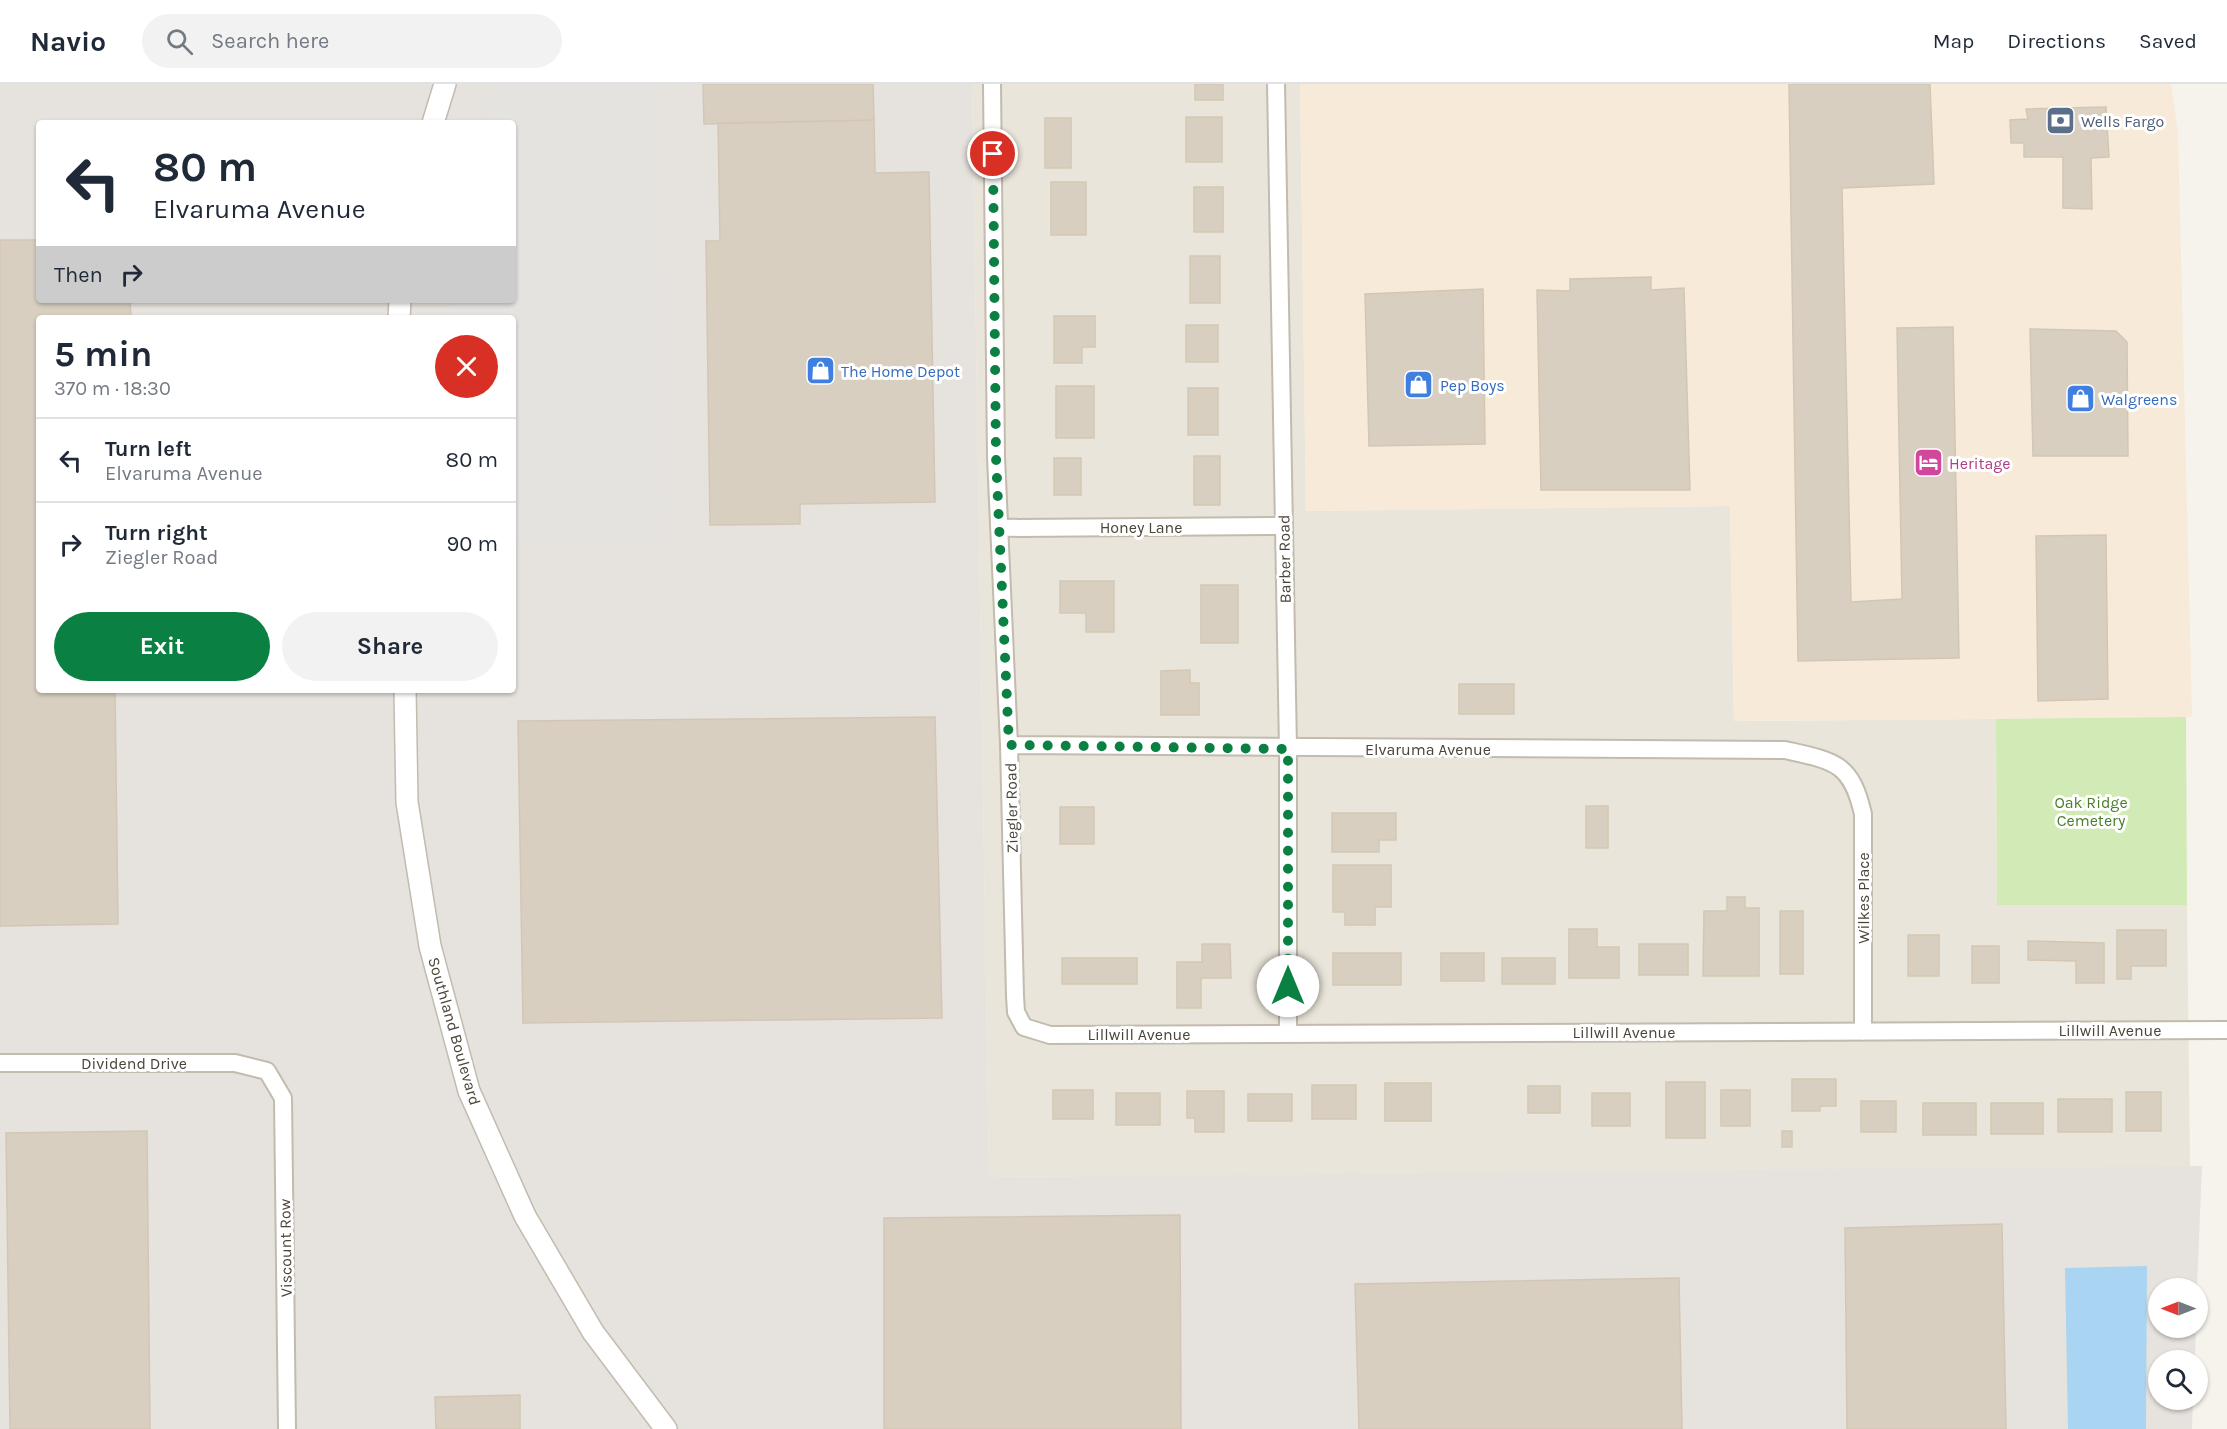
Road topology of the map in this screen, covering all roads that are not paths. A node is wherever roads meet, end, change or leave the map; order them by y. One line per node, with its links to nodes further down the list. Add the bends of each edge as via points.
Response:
1 (445, 84): 4 (street)
2 (992, 84): 6 (street, Ziegler Road)
3 (1276, 84): 5 (street, Barber Road)
4 (434, 120)
5 (1284, 526): 6 (street, Honey Lane); 9 (street, Barber Road)
6 (999, 528): 8 (street, Ziegler Road)
7 (405, 693): 18 (street, Southland Boulevard, via 407,802 430,946 469,1091 525,1216 593,1332)
8 (1009, 745): 9 (street, Elvaruma Avenue); 11 (street, Ziegler Road, via 1015,996 1016,1012)
9 (1288, 749): 10 (street, Elvaruma Avenue, via 1785,750 1820,758); 14 (street, Barber Road)
10 (1844, 770): 13 (street, Wilkes Place, via 1858,790 1863,814)
11 (1023, 1027): 14 (street, Lillwill Avenue, via 1050,1035)
12 (2227, 1030): 13 (street, Lillwill Avenue)
13 (1863, 1032): 14 (street, Lillwill Avenue)
14 (1288, 1033)
15 (0, 1063): 16 (street, Dividend Drive, via 235,1063)
16 (267, 1071): 17 (street, Viscount Row, via 283,1098)
17 (287, 1429)
18 (666, 1429)

